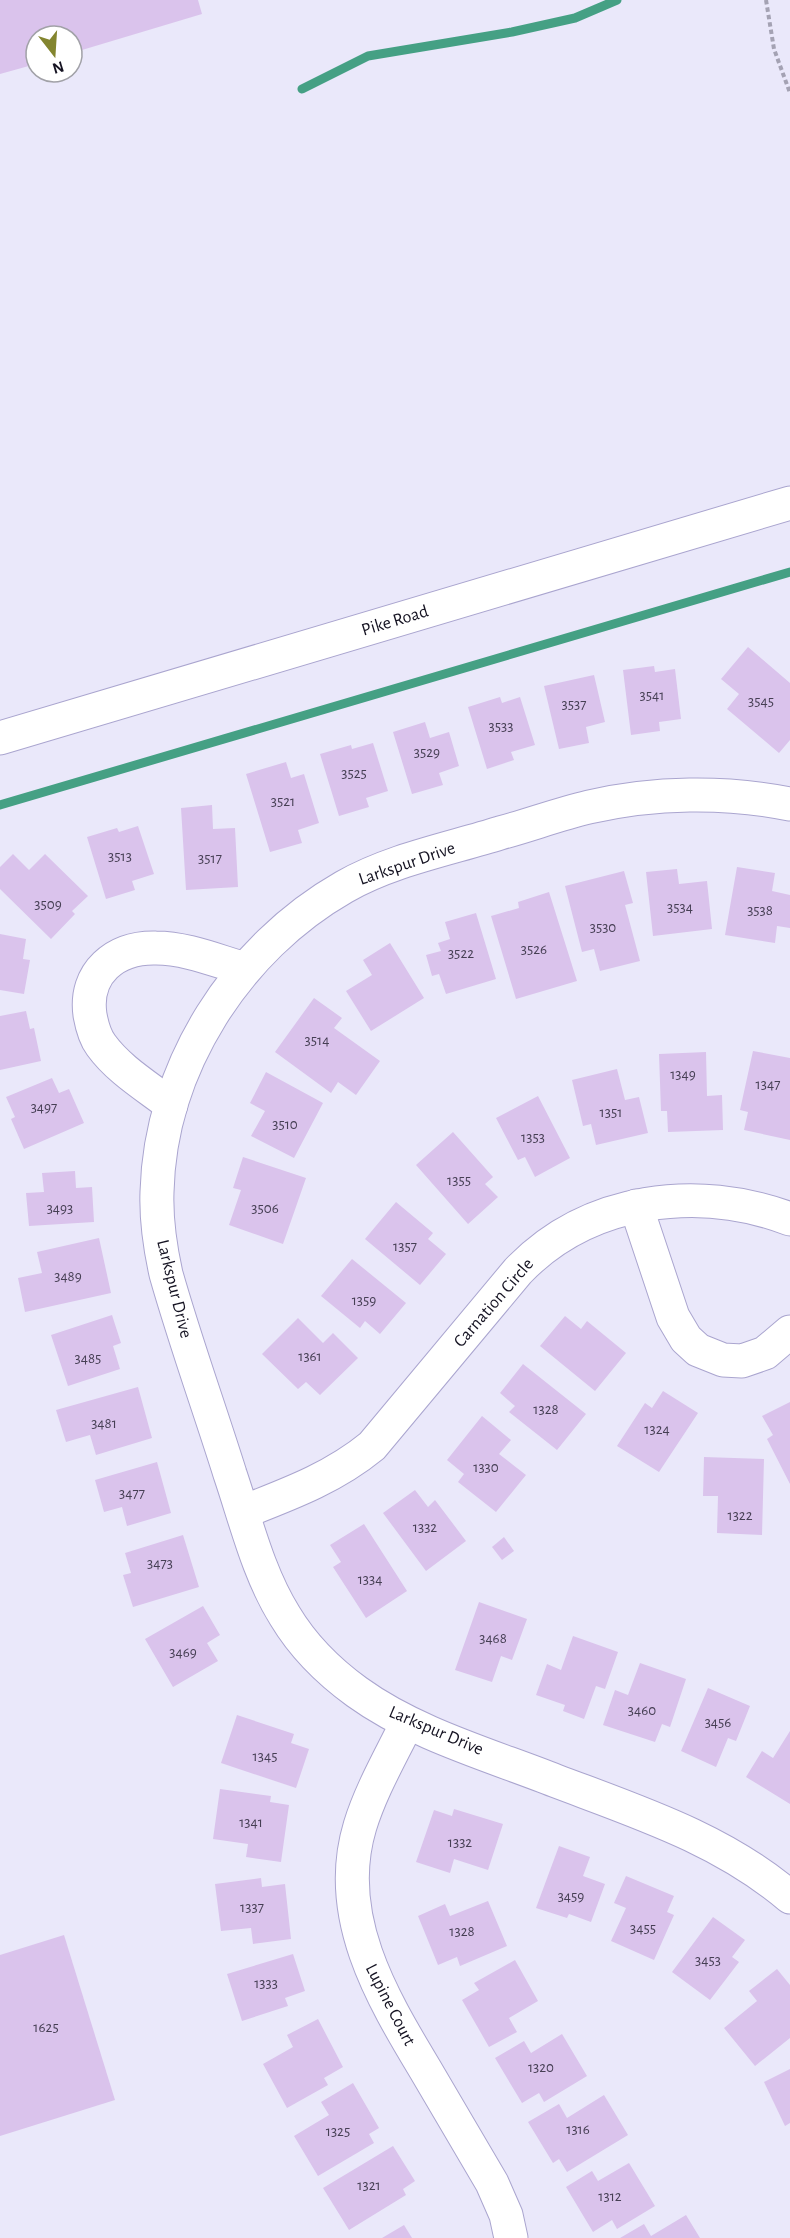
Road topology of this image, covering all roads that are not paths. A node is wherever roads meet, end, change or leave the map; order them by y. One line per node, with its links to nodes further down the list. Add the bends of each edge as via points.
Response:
1 (790, 503): 2 (street, Pike Road)
2 (0, 738)
3 (790, 804): 4 (street, Larkspur Drive, via 725,796 660,797 574,811 374,873 325,899 278,934)
4 (246, 969): 5 (street, Larkspur Drive, via 205,1026); 5 (street, via 172,949 145,948 108,962 95,978 89,1002 99,1042 120,1065)
5 (171, 1105): 9 (street, Larkspur Drive, via 157,1184 162,1255)
6 (636, 1206): 7 (street, Carnation Circle, via 687,1200 720,1202 762,1209); 8 (street, via 670,1310 681,1332 698,1350 723,1360 742,1360 765,1353); 9 (street, Carnation Circle, via 582,1224 528,1261 363,1453 317,1482)
7 (790, 1219)
8 (790, 1332)
9 (243, 1512): 10 (street, Larkspur Drive, via 273,1593 297,1635 346,1683)
10 (407, 1723): 11 (street, Larkspur Drive, via 680,1828 732,1856); 12 (street, Lupine Court, via 360,1827 353,1880 360,1932 383,1997 492,2183)
11 (790, 1897)
12 (511, 2238)

